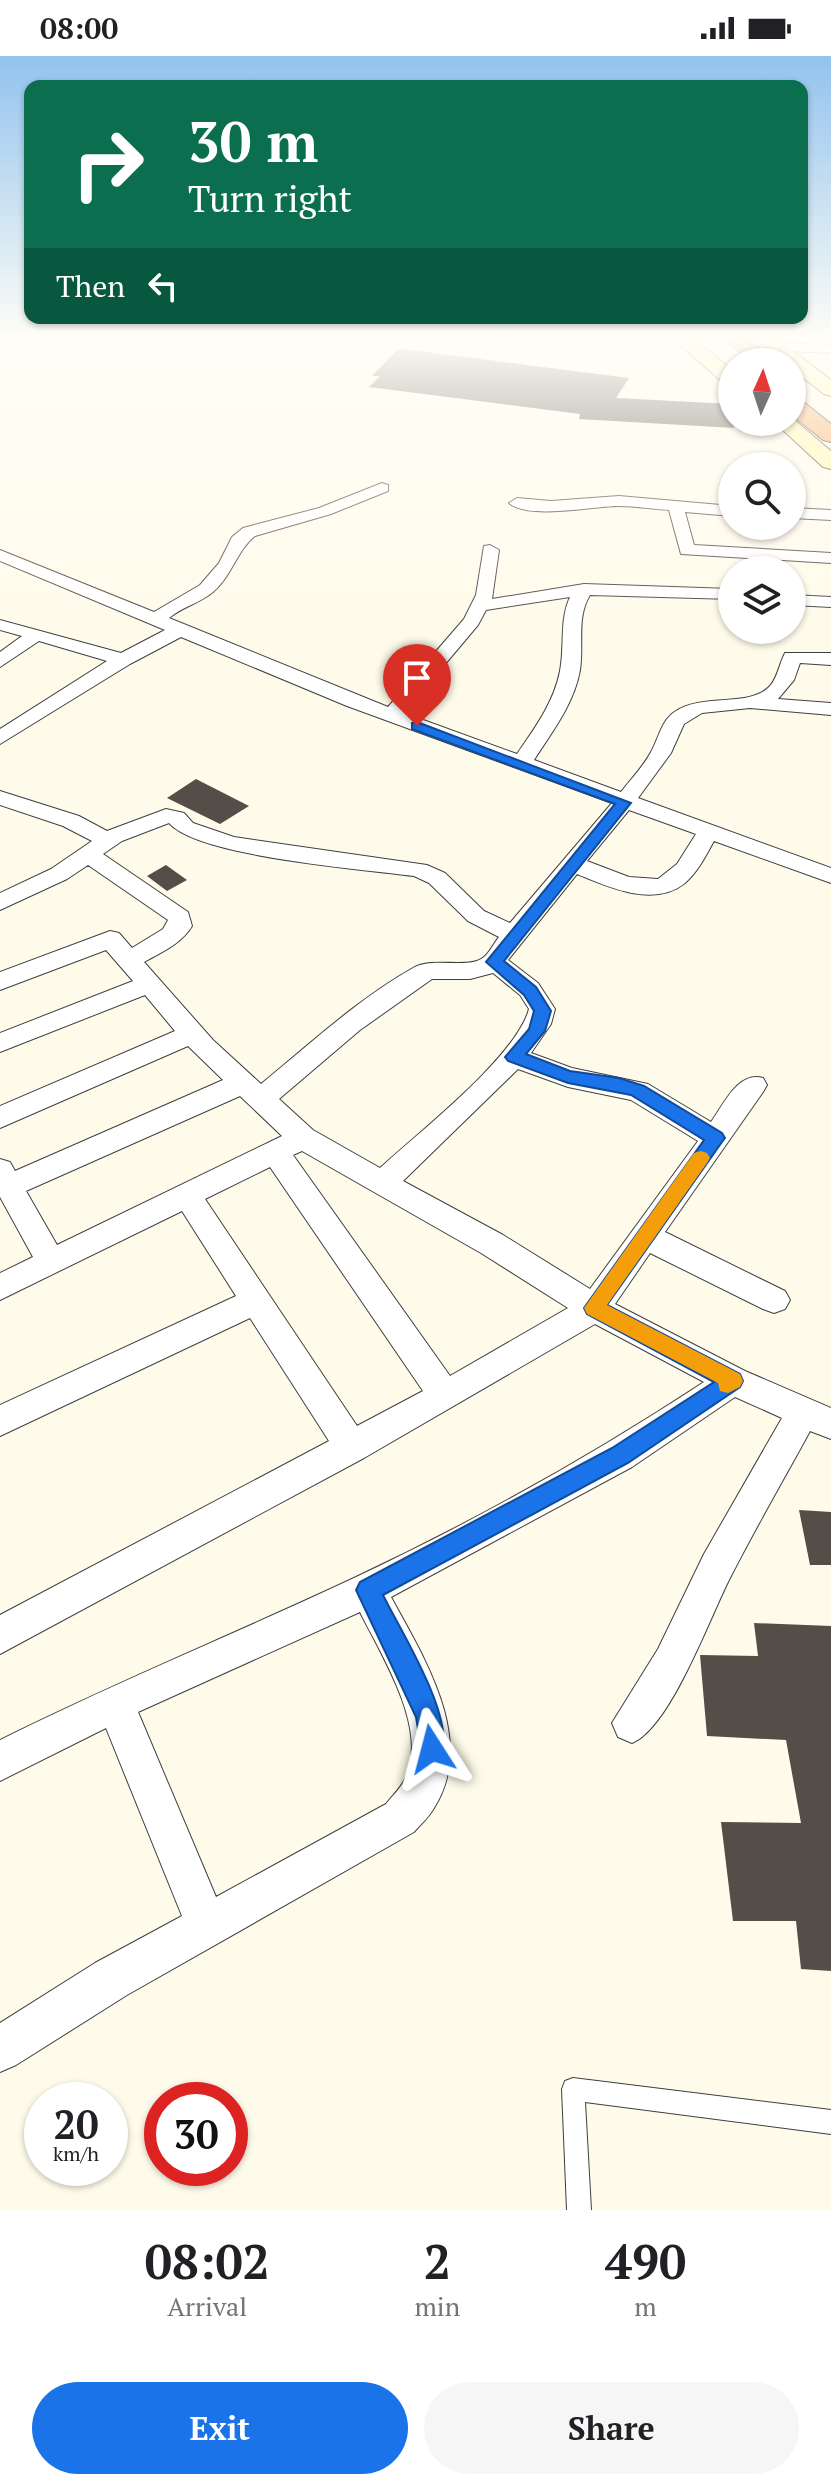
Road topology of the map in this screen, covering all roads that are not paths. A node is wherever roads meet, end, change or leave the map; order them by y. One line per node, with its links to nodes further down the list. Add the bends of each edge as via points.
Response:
1 (803, 439): 2 (street)
2 (831, 462)
3 (382, 488): 17 (street, via 249,532 206,589)
4 (517, 503): 5 (street, via 619,501)
5 (676, 507): 6 (street); 11 (street, via 687,550)
6 (718, 510)
7 (806, 514): 8 (street)
8 (831, 515)
9 (490, 550): 16 (street)
10 (0, 555): 17 (street)
11 (831, 558)
12 (584, 589): 13 (street); 16 (street); 28 (street, via 571,613 570,673 559,703)
13 (718, 594)
14 (806, 601): 15 (street)
15 (831, 602)
16 (480, 606): 26 (street)
17 (157, 619): 19 (street)
18 (3, 625): 20 (street)
19 (181, 629): 22 (street); 26 (street)
20 (36, 635): 22 (street); 23 (street)
21 (831, 659): 24 (street, via 792,657 782,689)
22 (123, 660): 27 (street)
23 (0, 661)
24 (749, 703): 25 (street); 30 (street, via 693,709 683,715)
25 (831, 709)
26 (391, 716): 28 (street)
27 (0, 738)
28 (520, 765): 30 (street)
29 (0, 798): 32 (street, via 71,821)
30 (624, 803): 31 (street); 34 (street)
31 (708, 833): 34 (street, via 669,884 640,886); 35 (street)
32 (108, 840): 33 (street); 37 (street, via 166,816 231,843 419,870 437,878 476,916)
33 (87, 854): 36 (street); 38 (street, via 180,917 172,935)
34 (573, 864): 37 (street)
35 (831, 876)
36 (0, 902)
37 (515, 935): 39 (street)
38 (128, 961): 40 (street, via 110,939); 41 (street)
39 (494, 962): 44 (street, via 530,991 543,1011 536,1031); 46 (street, via 479,971 424,972)
40 (0, 981)
41 (147, 985): 42 (street); 43 (street)
42 (192, 1034): 46 (street); 47 (street)
43 (0, 1043)
44 (514, 1057): 49 (street, via 568,1077 638,1091); 52 (street)
45 (753, 1085): 49 (street)
46 (252, 1091): 48 (street); 51 (street)
47 (0, 1118)
48 (303, 1138): 50 (street); 52 (street)
49 (716, 1138): 54 (street)
50 (275, 1151): 53 (street); 61 (street)
51 (4, 1178): 55 (street)
52 (381, 1184): 59 (street)
53 (187, 1195): 55 (street); 58 (street)
54 (645, 1236): 57 (street); 59 (street)
55 (51, 1262): 56 (street)
56 (0, 1287)
57 (774, 1300)
58 (256, 1301): 63 (street); 64 (street)
59 (594, 1308): 60 (street); 61 (street)
60 (733, 1381): 62 (street); 65 (street, via 620,1456)
61 (445, 1396): 64 (street)
62 (817, 1418): 68 (street, via 717,1566 671,1662)
63 (0, 1421)
64 (352, 1447): 66 (street)
65 (368, 1590): 67 (street); 70 (street, via 428,1715 432,1749 426,1786 400,1818)
66 (0, 1635)
67 (115, 1703): 69 (street); 70 (street)
68 (632, 1723)
69 (0, 1761)
70 (207, 1926): 71 (street)
71 (0, 2049)
72 (831, 2122): 73 (lane, via 573,2089)
73 (579, 2210)

